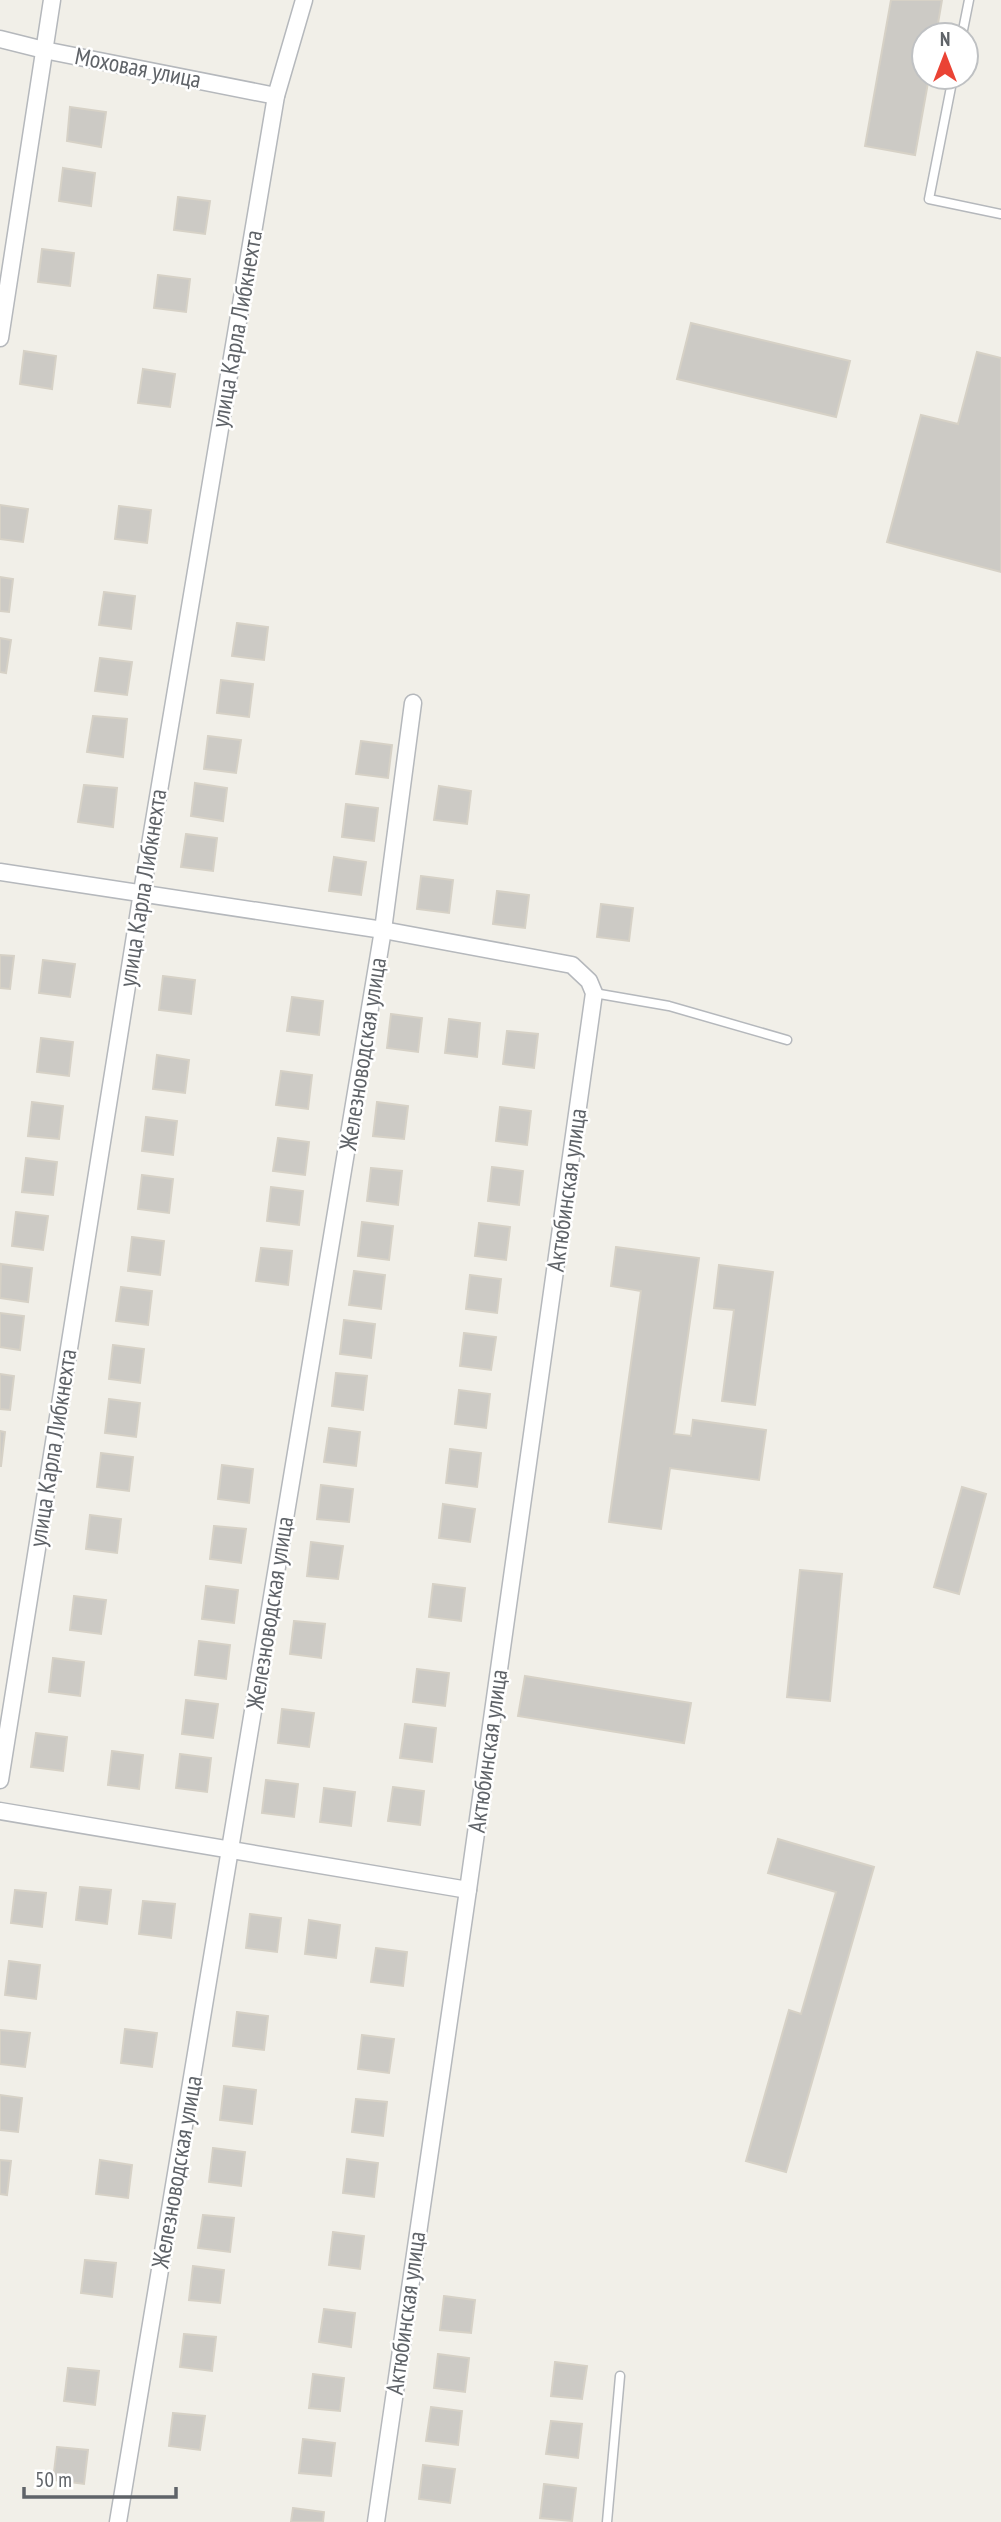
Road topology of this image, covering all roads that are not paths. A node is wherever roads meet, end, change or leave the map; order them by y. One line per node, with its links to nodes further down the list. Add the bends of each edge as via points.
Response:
1 (52, 0): 6 (street)
2 (304, 0): 8 (street, улица Карла Либкнехта)
3 (969, 0): 4 (lane)
4 (964, 21)
5 (0, 39): 6 (street, Моховая улица)
6 (44, 50): 8 (street, Моховая улица); 10 (street)
7 (950, 91): 9 (lane, via 929,199)
8 (276, 96): 13 (street, улица Карла Либкнехта)
9 (1001, 215)
10 (0, 338)
11 (413, 703): 14 (street, Железноводская улица)
12 (0, 872): 13 (street)
13 (142, 892): 14 (street); 17 (street, улица Карла Либкнехта)
14 (383, 930): 15 (street, via 572,965); 19 (street, Железноводская улица)
15 (592, 987): 16 (lane); 20 (street, Актюбинская улица)
16 (787, 1040)
17 (0, 1780)
18 (0, 1811): 19 (street)
19 (231, 1850): 20 (street); 22 (street, Железноводская улица)
20 (468, 1891): 23 (street, Актюбинская улица)
21 (620, 2376): 24 (lane)
22 (118, 2522)
23 (376, 2522)
24 (607, 2522)

